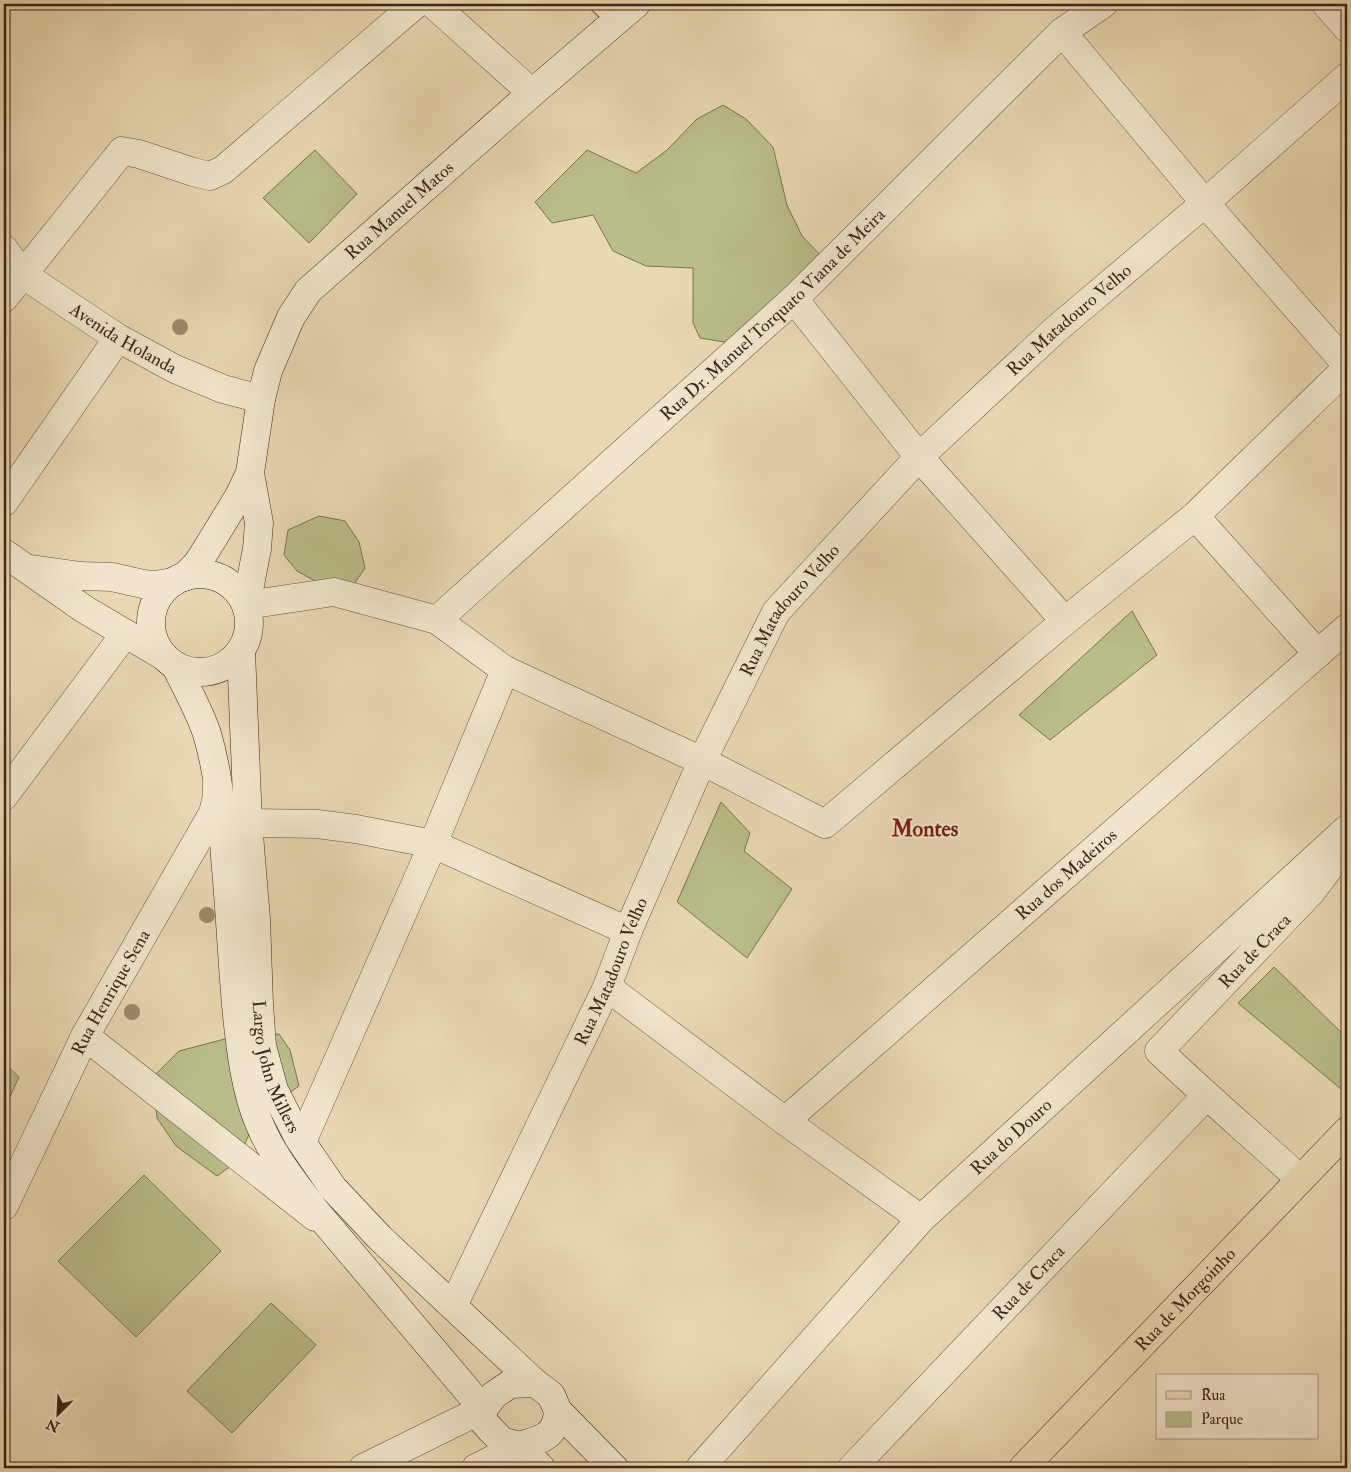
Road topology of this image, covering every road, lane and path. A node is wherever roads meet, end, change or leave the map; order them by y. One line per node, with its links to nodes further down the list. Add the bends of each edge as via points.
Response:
1 (416, 4): 13 (street, via 223,170 210,176 122,151)
2 (432, 4): 10 (street)
3 (636, 4): 6 (street, Rua Manuel Matos)
4 (1103, 4): 8 (street, Rua Dr. Manuel Torquato Viana de Meira)
5 (1326, 4): 7 (street)
6 (606, 13): 10 (street, Rua Manuel Matos)
7 (1347, 28)
8 (1062, 32): 11 (street); 15 (street, Rua Dr. Manuel Torquato Viana de Meira)
9 (1347, 77): 11 (street, Rua Matadouro Velho)
10 (532, 93): 18 (street, Rua Manuel Matos, via 308,290 290,317 268,371)
11 (1205, 203): 17 (street); 19 (street, Rua Matadouro Velho, via 1054,331)
12 (4, 249): 13 (street, Avenida Holanda)
13 (22, 274): 14 (street); 16 (street, Avenida Holanda)
14 (4, 298)
15 (794, 299): 19 (street); 26 (street, Rua Dr. Manuel Torquato Viana de Meira)
16 (118, 338): 18 (street, Avenida Holanda, via 175,369 223,389); 21 (street)
17 (1347, 366): 22 (street)
18 (261, 399): 20 (street, Rua Manuel Matos)
19 (918, 457): 27 (street); 34 (street, Rua Matadouro Velho, via 776,612)
20 (250, 473): 24 (street, Rua Manuel Matos, via 197,564); 25 (street, Rua Manuel Matos, via 259,523)
21 (4, 502)
22 (1196, 516): 27 (street); 31 (street)
23 (14, 561): 24 (street, via 81,576 112,577 143,584); 29 (street)
24 (179, 580): 25 (street, via 196,574 220,579 231,585); 32 (street, via 164,590 153,612 153,636)
25 (246, 605): 26 (street, via 334,592); 30 (street, via 249,629)
26 (438, 620): 33 (street)
27 (1065, 621): 34 (street, via 825,824)
28 (1347, 628): 31 (street, Rua dos Madeiros)
29 (125, 634): 32 (street); 36 (street)
30 (241, 652): 32 (street, via 222,668 210,671 186,670); 37 (street, Largo John Millers)
31 (1318, 654): 45 (street, Rua dos Madeiros)
32 (170, 661): 35 (street, Largo John Millers, via 206,732)
33 (505, 670): 34 (street); 39 (street)
34 (702, 761): 41 (street, Rua Matadouro Velho)
35 (218, 781): 43 (street, Rua Henrique Sena, via 213,813); 51 (street, Largo John Millers, via 238,1026 251,1098 270,1147)
36 (4, 796)
37 (248, 823): 39 (street, via 317,824); 47 (street, Largo John Millers, via 262,1046 274,1090)
38 (1347, 829): 50 (street, Rua do Douro)
39 (433, 844): 41 (street); 47 (street)
40 (1347, 844): 44 (street, Rua de Craca, via 1310,892 1160,1052)
41 (628, 931): 42 (street, Rua Matadouro Velho)
42 (607, 987): 45 (street); 52 (street, Rua Matadouro Velho)
43 (85, 1036): 49 (street, Rua Henrique Sena); 51 (street)
44 (1206, 1096): 48 (street, Rua de Craca); 62 (street, Rua de Craca)
45 (785, 1121): 50 (street)
46 (1347, 1131): 48 (main road, Rua de Morgoinho)
47 (302, 1142): 52 (street, Largo John Millers, via 333,1188 380,1238)
48 (1300, 1179): 63 (main road, Rua de Morgoinho)
49 (4, 1206)
50 (921, 1219): 61 (street, Rua do Douro)
51 (332, 1230): 54 (street, Largo John Millers)
52 (453, 1306): 53 (street, Largo John Millers)
53 (535, 1383): 54 (street, via 510,1384 494,1395); 55 (street, via 551,1395)
54 (483, 1409): 56 (street, via 483,1421 491,1430 502,1441); 57 (street)
55 (558, 1410): 56 (street, via 557,1422 551,1432); 60 (street)
56 (520, 1446): 58 (street); 59 (street)
57 (363, 1468)
58 (476, 1468)
59 (541, 1468)
60 (614, 1468)
61 (700, 1468)
62 (852, 1468)
63 (1023, 1468)

